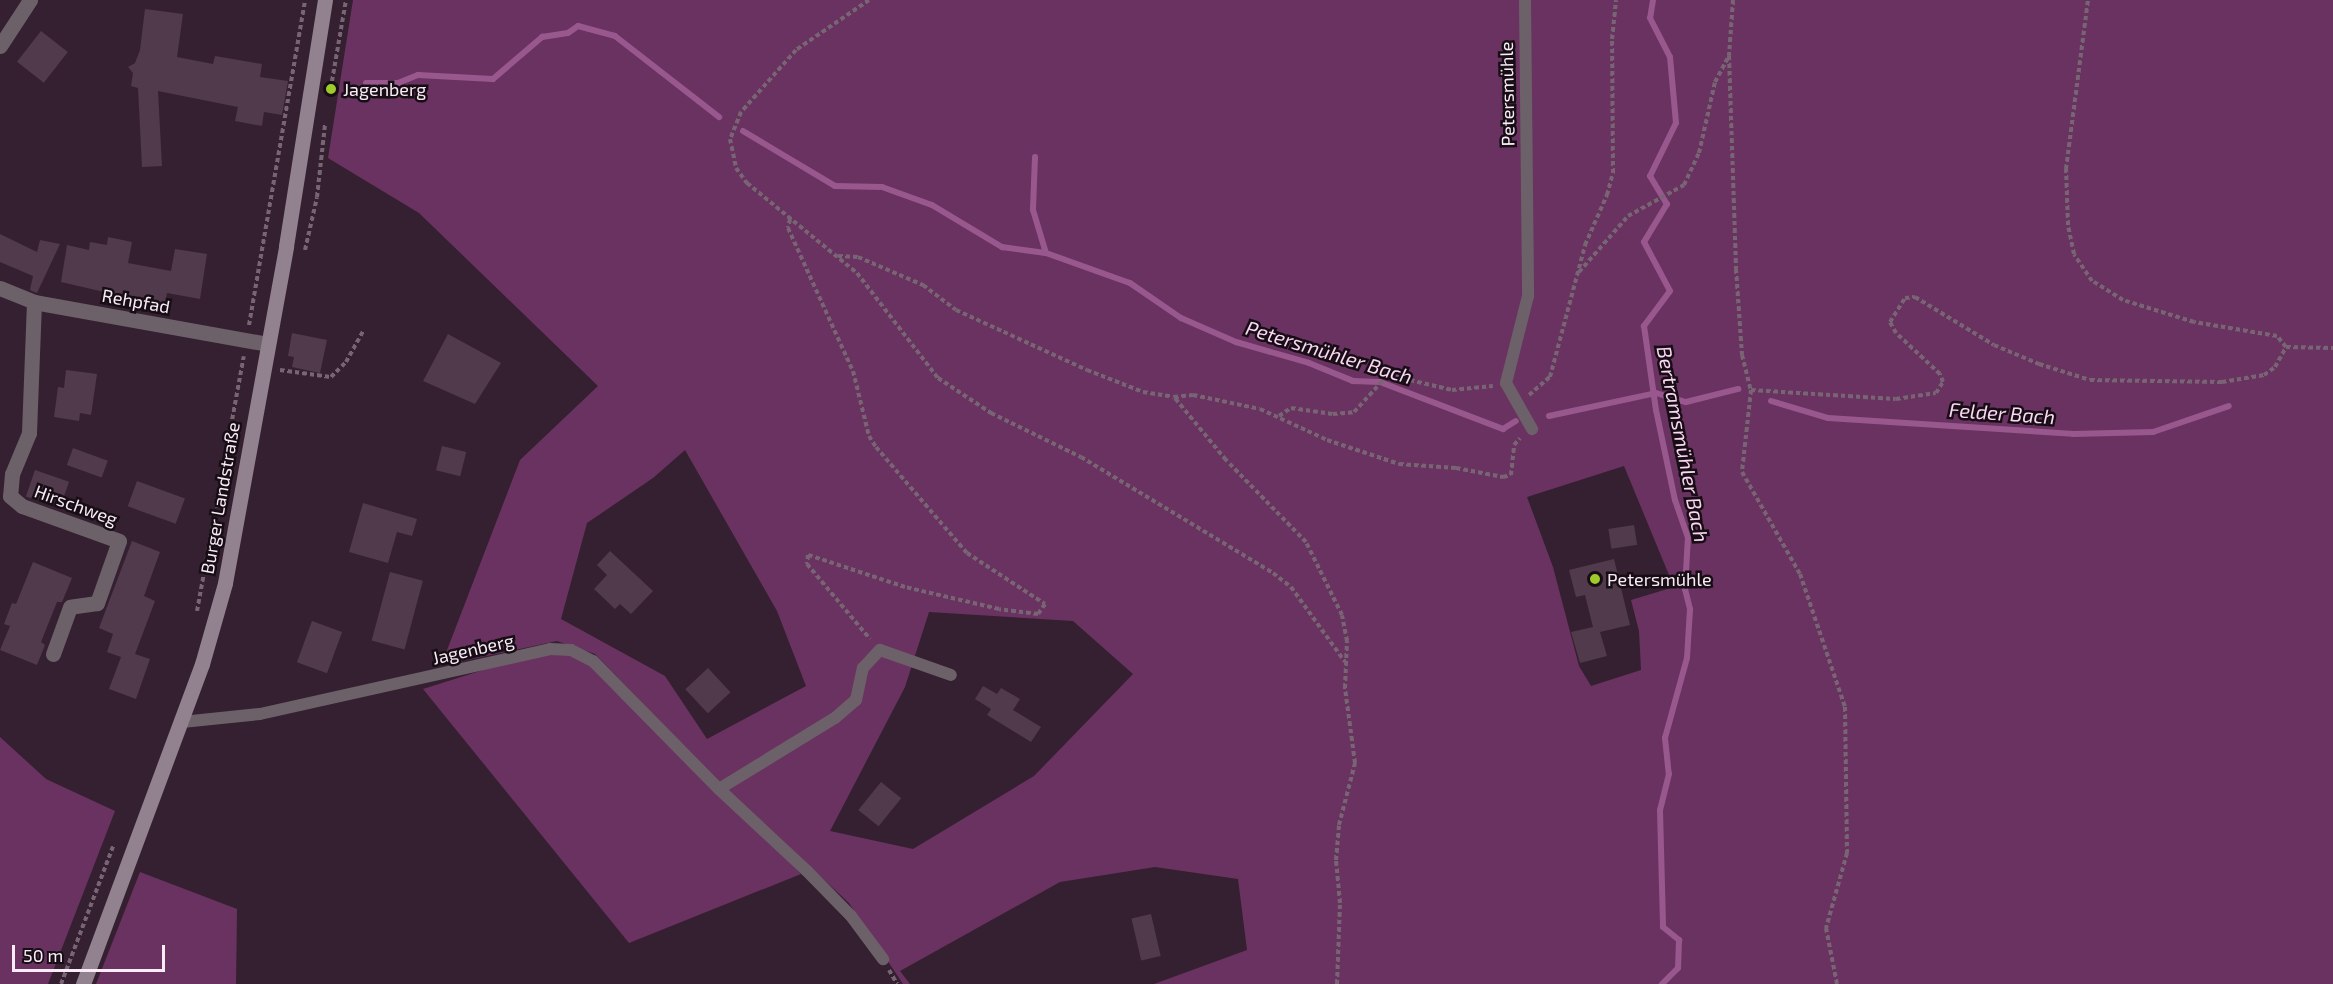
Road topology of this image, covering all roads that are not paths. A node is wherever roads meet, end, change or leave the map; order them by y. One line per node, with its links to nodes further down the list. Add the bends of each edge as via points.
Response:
1 (30, 0): 4 (street)
2 (326, 0): 7 (main road, Burger Landstraße)
3 (1525, 0): 8 (lane, Petersmühle, via 1528,296 1506,383)
4 (0, 46)
5 (0, 288): 6 (street, Rehpfad)
6 (34, 302): 7 (street, Rehpfad); 9 (street, Hirschweg, via 29,433 12,474 9,496 22,506 119,541 97,603 70,607)
7 (267, 344): 11 (main road, Burger Landstraße, via 225,583)
8 (1532, 429)
9 (52, 654)
10 (951, 675): 12 (lane, via 880,650 863,668 856,700 835,718)
11 (182, 722): 12 (lane, Jagenberg, via 260,714 550,649 572,650 593,661); 14 (main road, Burger Landstraße)
12 (719, 789): 13 (lane, Jagenberg, via 851,916)
13 (883, 959)
14 (83, 984)

